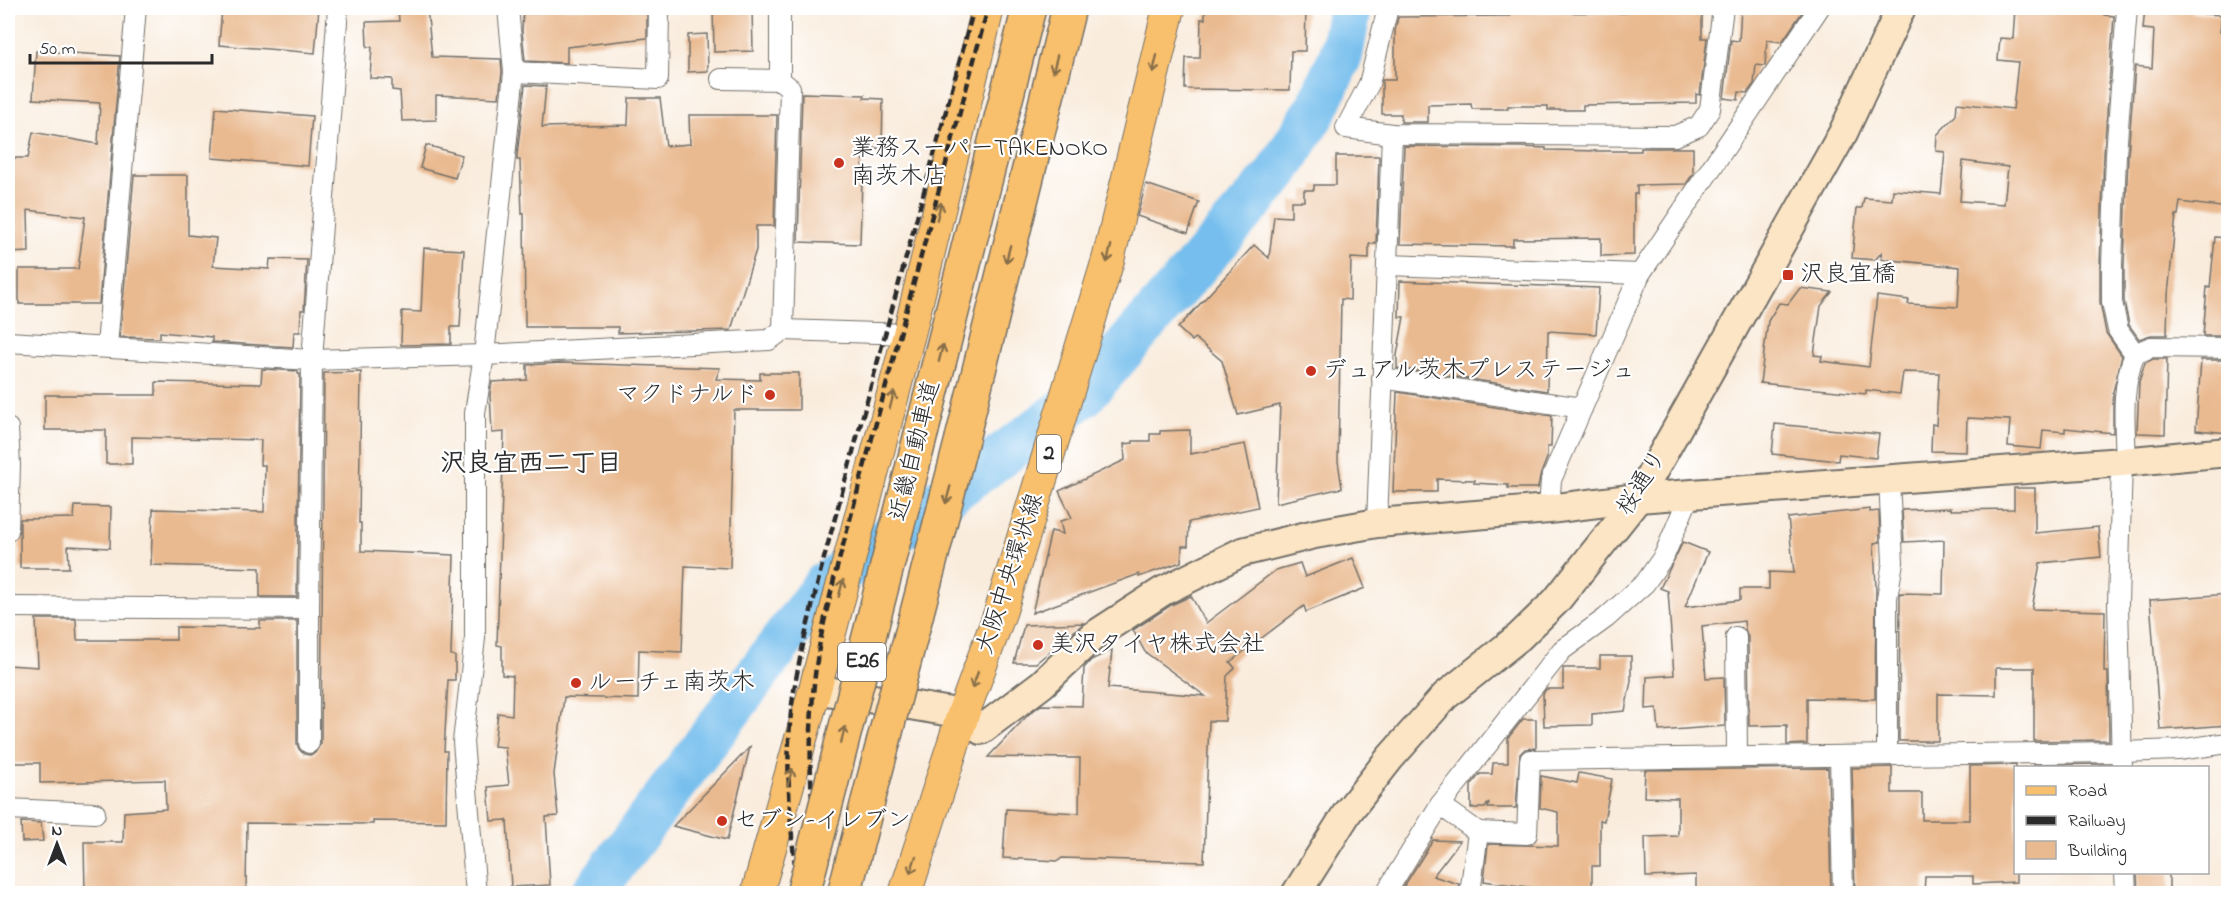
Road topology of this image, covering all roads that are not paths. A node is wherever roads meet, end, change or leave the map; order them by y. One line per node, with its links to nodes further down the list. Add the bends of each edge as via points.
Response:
1 (136, 8): 24 (street)
2 (338, 8): 28 (street)
3 (508, 8): 15 (street)
4 (659, 8): 15 (street, via 658,79)
5 (780, 8): 17 (street)
6 (988, 8): 22 (main road, one-way to 6)
7 (1029, 8): 58 (highway, 近畿自動車道 / E26, one-way to 7, bridge)
8 (1069, 8): 59 (highway, 近畿自動車道 / E26, one-way to 59, bridge)
9 (1169, 8): 44 (main road, 大阪中央環状線 / 2, one-way to 44, via 1108,260 1002,610)
10 (1388, 8): 18 (street, via 1369,84 1346,128)
11 (1723, 8): 18 (street, via 1710,109 1699,126 1675,136)
12 (1819, 8): 20 (street)
13 (1901, 8): 36 (street, 桜通り, via 1843,133)
14 (2127, 8): 26 (street, via 2116,154 2112,292 2118,330)
15 (514, 72): 27 (street)
16 (721, 79): 17 (street)
17 (780, 80): 21 (street, via 790,88)
18 (1392, 134): 19 (street)
19 (1387, 265): 20 (street); 29 (street)
20 (1640, 274): 30 (street)
21 (783, 330): 22 (street); 27 (street, via 770,340)
22 (909, 334): 43 (main road, one-way to 22)
23 (8, 342): 24 (street)
24 (107, 346): 28 (street)
25 (2229, 348): 26 (street, via 2151,347)
26 (2135, 354): 33 (street, via 2125,394)
27 (484, 355): 28 (street); 56 (street, via 476,413 475,638 462,741)
28 (312, 360): 41 (street)
29 (1382, 378): 30 (street); 38 (street)
30 (1582, 408): 37 (street, via 1551,480)
31 (8, 428): 39 (street)
32 (2229, 452): 33 (street)
33 (2124, 462): 34 (street); 50 (street, via 2118,604)
34 (1889, 480): 35 (street); 47 (street, via 1893,562 1887,598)
35 (1690, 494): 36 (street); 51 (street, via 1664,556 1645,583 1562,650)
36 (1638, 498): 37 (street); 61 (street, 桜通り, via 1556,601 1519,637 1445,696 1390,758 1347,813)
37 (1549, 509): 38 (street)
38 (1377, 522): 44 (street, via 1242,552 1163,591 1092,637 1042,684 981,730)
39 (8, 531)
40 (8, 607): 41 (street)
41 (309, 609): 45 (street)
42 (1736, 637): 49 (street)
43 (814, 689): 44 (street); 57 (main road, one-way to 43)
44 (963, 714): 60 (main road, 大阪中央環状線 / 2, one-way to 60)
45 (309, 743)
46 (2229, 743): 50 (street)
47 (1887, 755): 48 (street); 50 (street)
48 (1840, 756): 49 (street); 64 (street)
49 (1737, 757): 54 (street, via 1530,760 1527,834)
50 (2121, 760)
51 (1440, 805): 54 (street); 62 (street)
52 (8, 809): 53 (street)
53 (95, 813)
54 (1478, 832): 63 (street)
55 (2125, 874): 65 (street)
56 (476, 894)
57 (757, 894)
58 (802, 894)
59 (844, 894)
60 (905, 894)
61 (1296, 894)
62 (1385, 894)
63 (1470, 894)
64 (1843, 894)
65 (2126, 894)

